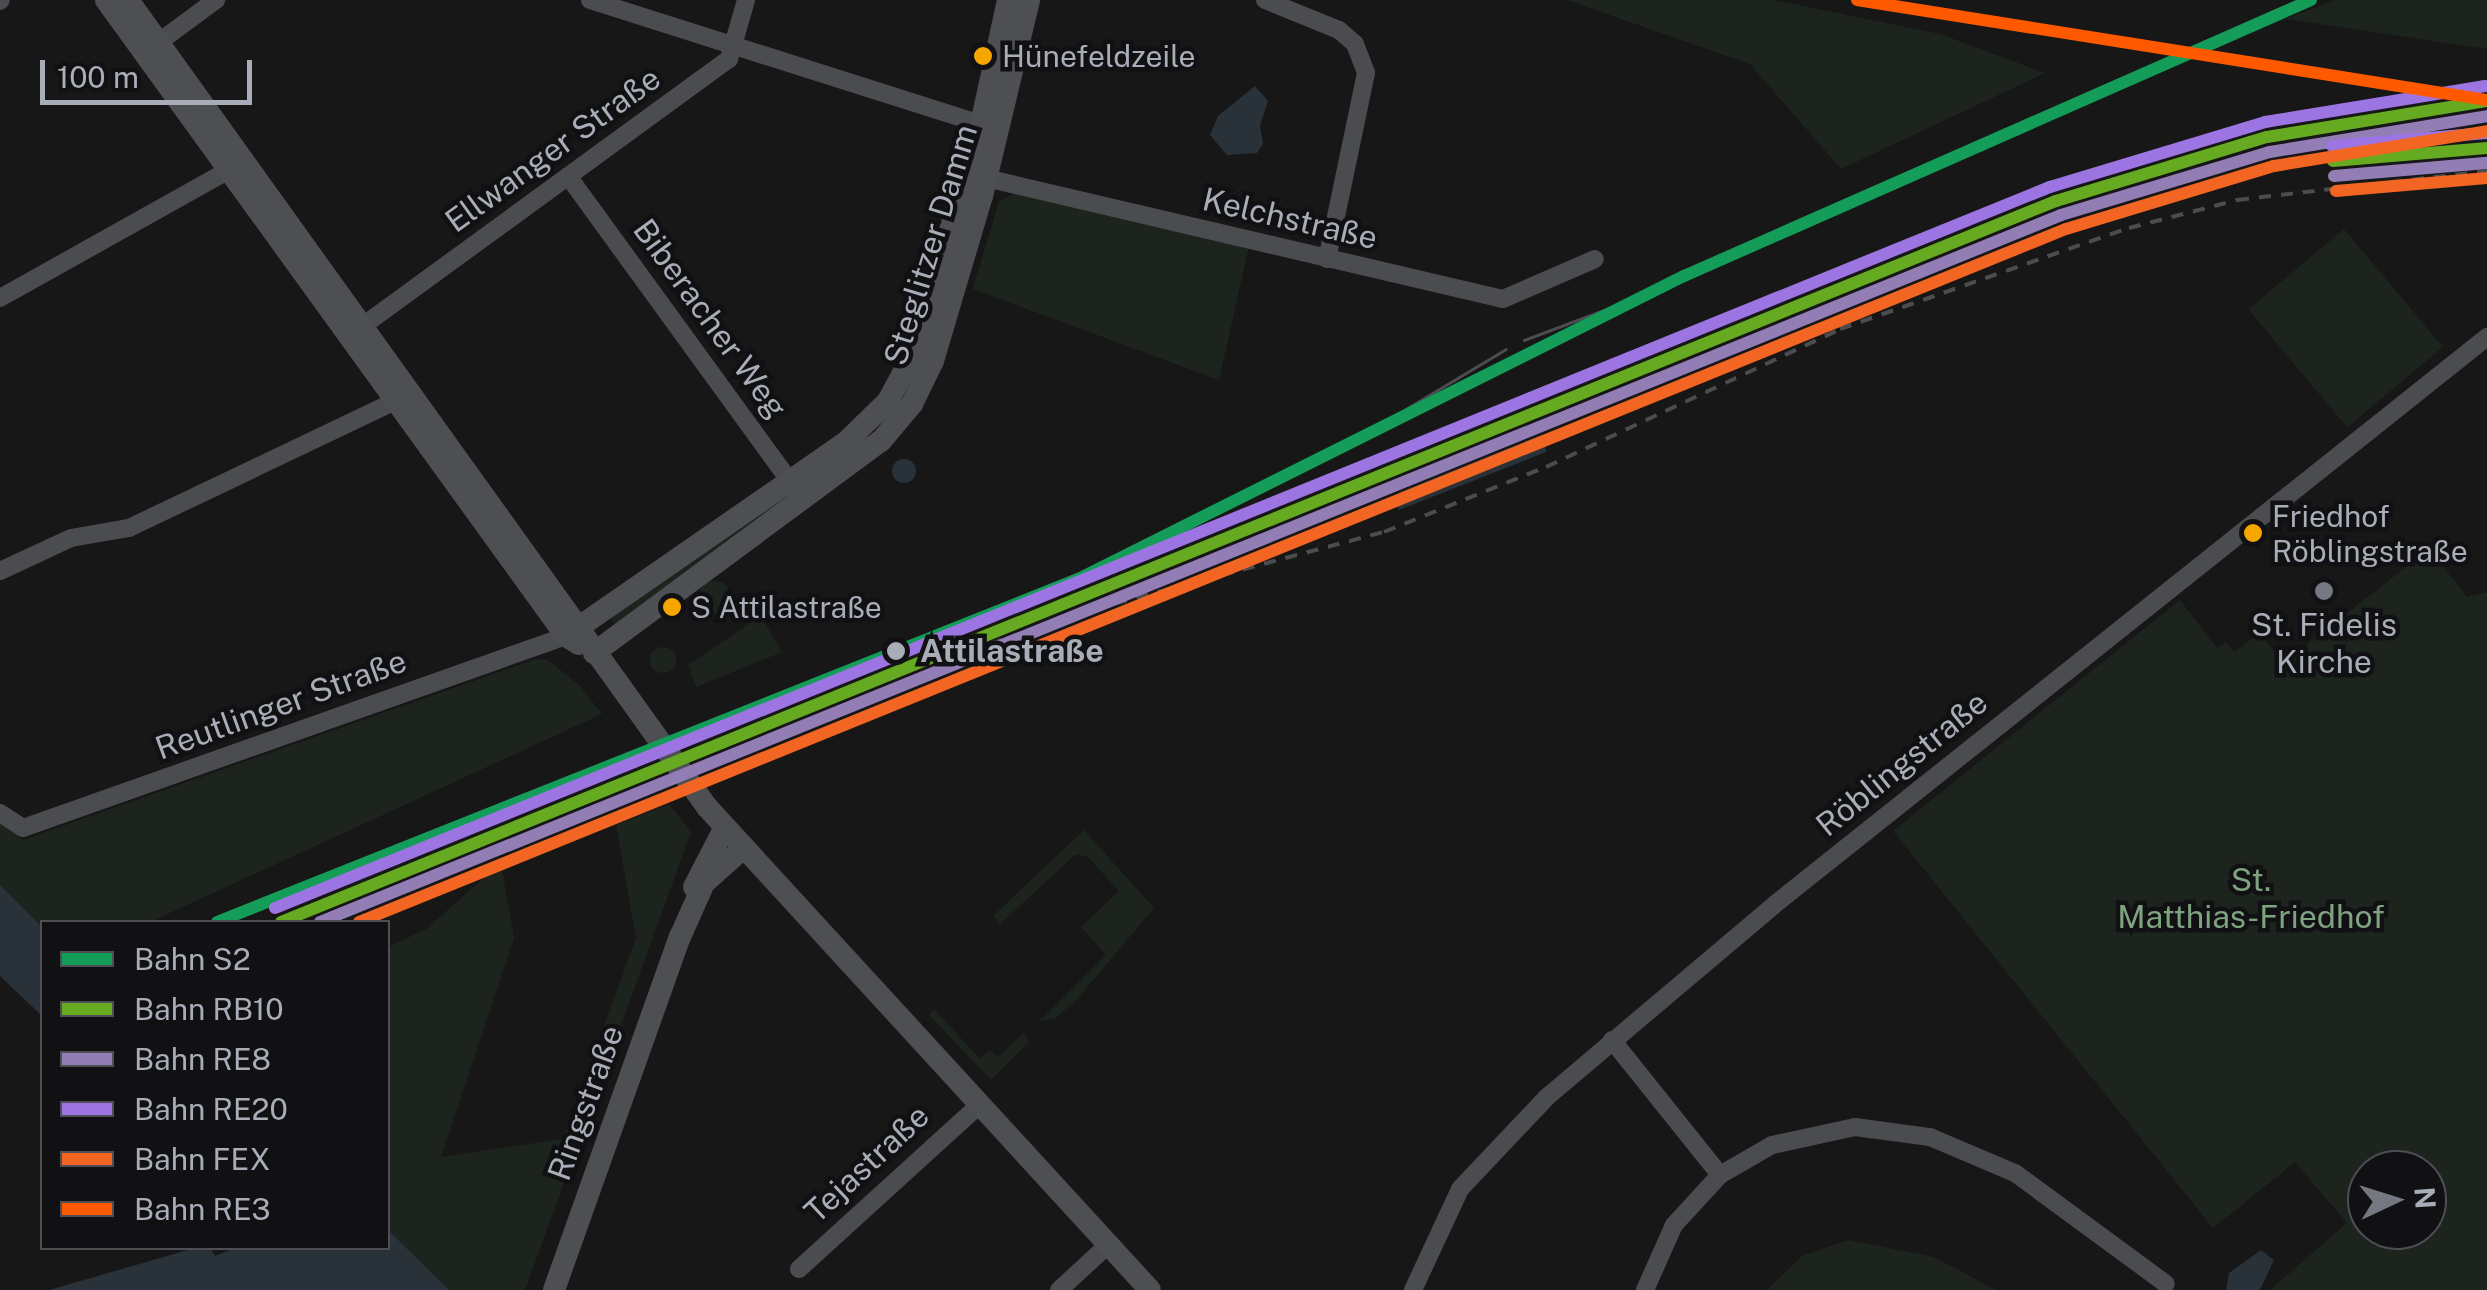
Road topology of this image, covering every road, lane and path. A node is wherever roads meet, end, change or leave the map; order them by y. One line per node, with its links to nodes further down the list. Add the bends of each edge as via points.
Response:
1 (106, 0): 12 (main road)
2 (128, 0): 9 (main road)
3 (216, 0): 9 (street)
4 (590, 0): 10 (street)
5 (746, 0): 10 (street, Ellwanger Straße)
6 (1008, 0): 11 (main road, Steglitzer Damm)
7 (1029, 0): 11 (main road, Steglitzer Damm)
8 (1265, 0): 15 (street, via 1338,30 1355,44 1366,73)
9 (159, 42): 12 (main road)
10 (732, 46): 11 (street); 13 (street, Ellwanger Straße, via 729,59)
11 (990, 127): 14 (main road, Steglitzer Damm)
12 (236, 164): 17 (street); 18 (main road); 20 (main road)
13 (568, 176): 18 (street, Ellwanger Straße); 21 (street, Biberacher Weg)
14 (977, 176): 15 (street, Kelchstraße); 21 (main road, Steglitzer Damm, via 921,389 881,440)
15 (1328, 258): 16 (street, Kelchstraße, via 1504,299)
16 (1595, 259)
17 (0, 298)
18 (364, 325): 20 (main road)
19 (2487, 337): 29 (street, Röblingstraße)
20 (404, 395): 22 (street, via 130,528 71,538); 23 (main road)
21 (796, 490): 23 (main road, Steglitzer Damm); 24 (main road, Steglitzer Damm)
22 (0, 571)
23 (574, 632): 24 (main road); 25 (street, Reutlinger Straße, via 16,828)
24 (594, 653): 26 (main road)
25 (0, 813)
26 (724, 829): 27 (main road); 28 (main road, Ringstraße, via 708,848)
27 (741, 850): 28 (main road, Ringstraße, via 704,883); 30 (main road)
28 (680, 937): 35 (main road, Ringstraße)
29 (1612, 1040): 31 (street); 38 (street, Röblingstraße, via 1468,1178)
30 (978, 1106): 32 (main road); 33 (street, Tejastraße)
31 (1720, 1175): 34 (street, via 1772,1145 1824,1130 1879,1128 1930,1138 2015,1173); 39 (street, via 1674,1225)
32 (1108, 1245): 36 (street); 37 (main road)
33 (800, 1268)
34 (2166, 1284)
35 (554, 1290)
36 (1059, 1290)
37 (1150, 1290)
38 (1413, 1290)
39 (1645, 1290)

